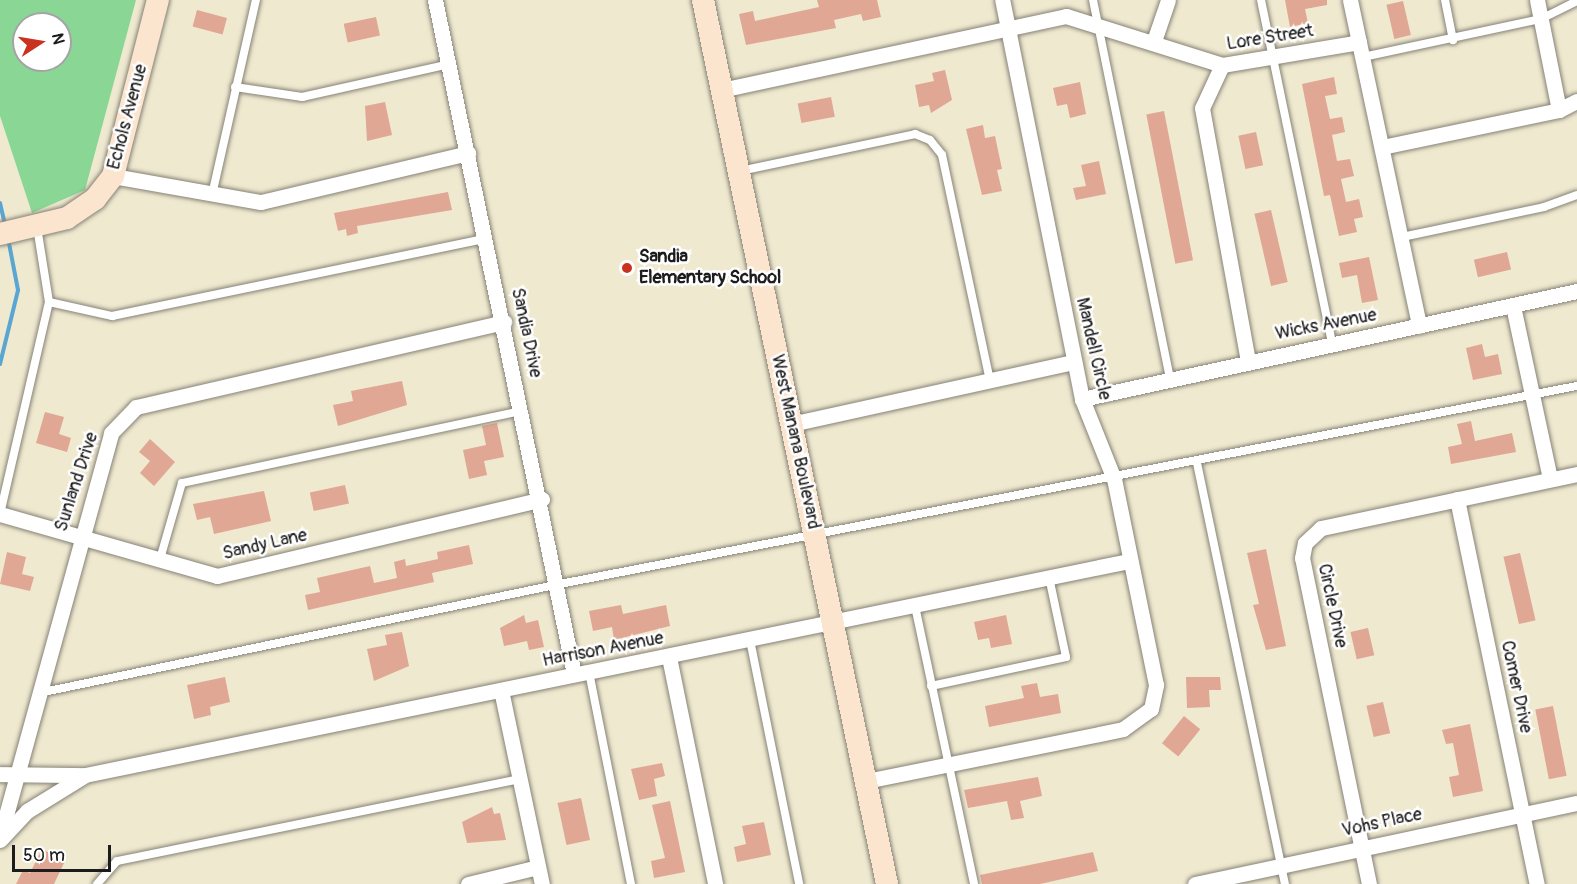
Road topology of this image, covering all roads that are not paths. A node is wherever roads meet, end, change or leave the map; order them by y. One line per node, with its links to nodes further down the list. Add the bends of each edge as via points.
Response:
1 (158, 0): 30 (street, Echols Avenue)
2 (256, 0): 23 (lane)
3 (435, 0): 21 (street, Sandia Drive)
4 (705, 0): 24 (street, West Manana Boulevard)
5 (1002, 0): 15 (street)
6 (1093, 0): 14 (lane)
7 (1168, 0): 17 (street)
8 (1261, 0): 20 (lane)
9 (1350, 0): 18 (street)
10 (1445, 0): 16 (lane)
11 (1537, 0): 13 (street)
12 (1577, 1): 13 (lane)
13 (1541, 19): 16 (lane); 26 (street)
14 (1098, 22): 15 (street, Lore Street, via 1066,16); 17 (street, Lore Street); 45 (lane)
15 (1007, 26): 24 (street); 44 (street, Mandell Circle)
16 (1453, 40): 19 (lane)
17 (1154, 41): 22 (street, Lore Street)
18 (1359, 42): 19 (street); 20 (street, Lore Street)
19 (1363, 57): 27 (street)
20 (1273, 59): 22 (street, Lore Street); 42 (lane)
21 (450, 64): 23 (lane, via 302,97); 28 (street, Sandia Drive)
22 (1222, 65): 43 (street, via 1202,108)
23 (235, 87): 31 (lane)
24 (721, 90): 29 (street, West Manana Boulevard)
25 (1577, 100): 26 (street)
26 (1559, 110): 27 (street)
27 (1382, 147): 35 (street)
28 (468, 153): 31 (street, via 261,202); 36 (street, Sandia Drive)
29 (738, 171): 46 (lane, via 915,134 930,140 942,155); 51 (street, West Manana Boulevard)
30 (113, 176): 31 (street); 33 (street, Echols Avenue, via 81,210)
31 (212, 195)
32 (1577, 195): 35 (lane, via 1544,207)
33 (34, 228): 34 (street, Echols Avenue); 38 (lane)
34 (0, 234)
35 (1402, 237): 41 (street)
36 (487, 239): 38 (lane, via 112,316); 40 (street, Sandia Drive)
37 (1577, 291): 39 (street, Wicks Avenue)
38 (49, 302): 58 (lane)
39 (1512, 306): 41 (street, Wicks Avenue); 48 (street)
40 (504, 322): 50 (street, Sandia Drive); 59 (street, Sunland Drive, via 136,407 111,433)
41 (1419, 327): 42 (street, Wicks Avenue)
42 (1332, 344): 43 (street, Wicks Avenue)
43 (1248, 361): 45 (street, Wicks Avenue)
44 (1074, 362): 46 (street); 49 (street, Mandell Circle)
45 (1170, 379): 49 (street, Wicks Avenue)
46 (990, 380): 51 (street)
47 (1577, 386): 48 (lane)
48 (1532, 395): 52 (lane); 55 (street)
49 (1082, 399): 54 (street, Mandell Circle)
50 (523, 411): 56 (street, Sandia Drive); 61 (lane, via 182,483)
51 (791, 424): 60 (street, West Manana Boulevard)
52 (1197, 463): 54 (lane); 82 (lane)
53 (1577, 474): 55 (street, Circle Drive)
54 (1114, 479): 60 (lane); 62 (street, Mandell Circle)
55 (1550, 479): 57 (street, Circle Drive)
56 (542, 499): 61 (street, Sandy Lane, via 218,576); 64 (street, Sandia Drive)
57 (1457, 499): 79 (street, Comer Drive); 81 (street, Circle Drive, via 1321,528 1305,543 1302,558)
58 (0, 515): 59 (street, Sandy Lane)
59 (79, 536): 61 (street, Sandy Lane); 72 (street, Sunland Drive)
60 (814, 536): 64 (lane); 66 (street, West Manana Boulevard)
61 (160, 559)
62 (1128, 561): 63 (street, Harrison Avenue); 73 (street, Mandell Circle, via 1156,685 1151,709 1123,729)
63 (1049, 578): 65 (street, Harrison Avenue); 70 (lane, via 1066,657)
64 (560, 584): 69 (street, Sandia Drive); 72 (lane)
65 (915, 606): 66 (street, Harrison Avenue); 70 (lane)
66 (833, 623): 67 (street, Harrison Avenue); 77 (street, West Manana Boulevard)
67 (750, 640): 68 (street, Harrison Avenue); 89 (lane)
68 (669, 657): 69 (street, Harrison Avenue); 88 (street)
69 (582, 673): 71 (street, Harrison Avenue); 87 (lane)
70 (931, 686): 73 (lane)
71 (501, 690): 75 (street, Harrison Avenue); 76 (street)
72 (38, 693): 74 (street, Sunland Drive)
73 (949, 763): 77 (street, Mandell Circle); 91 (lane)
74 (7, 774): 75 (street, Harrison Avenue); 80 (street, Sunland Drive)
75 (85, 775): 80 (street, Harrison Avenue, via 27,811)
76 (520, 779): 83 (street); 84 (lane, via 117,861)
77 (866, 781): 90 (street, West Manana Boulevard)
78 (1577, 803): 79 (street, Vohs Place)
79 (1522, 814): 81 (street, Vohs Place); 95 (street, Comer Drive)
80 (0, 838)
81 (1361, 847): 82 (street, Vohs Place); 94 (street, Circle Drive)
82 (1281, 863): 92 (street, Vohs Place); 93 (lane)
83 (538, 867): 85 (street); 86 (street)
84 (97, 884)
85 (468, 884)
86 (542, 884)
87 (632, 884)
88 (715, 884)
89 (799, 884)
90 (887, 884)
91 (974, 884)
92 (1198, 884)
93 (1285, 884)
94 (1369, 884)
95 (1538, 884)

